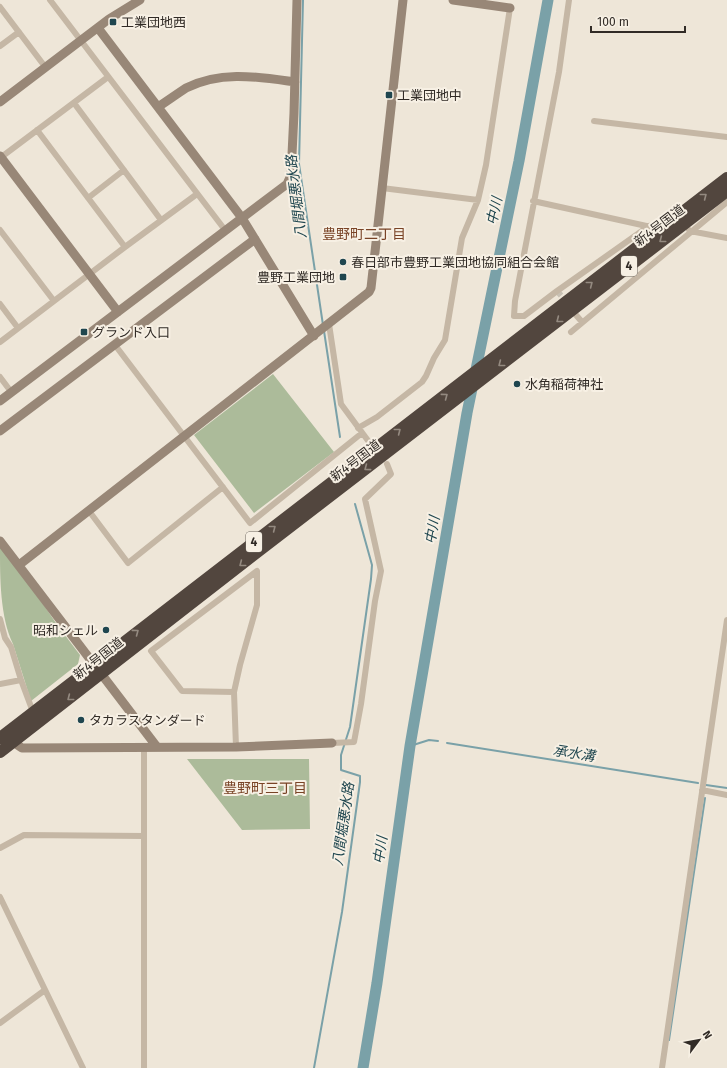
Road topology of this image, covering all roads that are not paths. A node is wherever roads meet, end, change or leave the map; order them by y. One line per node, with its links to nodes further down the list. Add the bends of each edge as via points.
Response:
1 (50, 0): 11 (street)
2 (140, 0): 9 (street)
3 (297, 0): 15 (street)
4 (403, 0): 25 (street)
5 (453, 0): 8 (street)
6 (569, 0): 30 (street, via 559,72)
7 (0, 7): 10 (street)
8 (510, 8): 29 (street, via 486,165)
9 (98, 28): 11 (street); 18 (street)
10 (19, 32): 12 (street); 13 (street)
11 (81, 41): 13 (street); 14 (street)
12 (0, 46)
13 (46, 68): 16 (street)
14 (108, 77): 17 (street); 27 (street)
15 (295, 82): 18 (street, via 257,76 211,80 187,88); 32 (street, via 291,175 287,184)
16 (0, 102)
17 (74, 103): 20 (street); 23 (street)
18 (158, 107): 32 (street)
19 (594, 121): 21 (street)
20 (37, 130): 22 (street); 28 (street)
21 (727, 137)
22 (0, 157): 42 (street)
23 (124, 170): 28 (street); 33 (street)
24 (727, 178): 36 (highway, 新4号国道 / 4, one-way to 24)
25 (382, 188): 29 (street); 49 (street, via 371,288 367,295)
26 (727, 191): 35 (highway, 新4号国道 / 4)
27 (197, 194): 33 (street); 38 (street)
28 (88, 198): 41 (street)
29 (478, 200): 56 (street, via 462,238 445,340 422,382)
30 (533, 201): 34 (street); 34 (street, via 514,316 524,316)
31 (727, 202): 35 (street)
32 (242, 218): 38 (street); 39 (street)
33 (161, 220): 41 (street)
34 (649, 226): 36 (street)
35 (687, 228): 40 (street); 47 (street); 67 (highway, 新4号国道 / 4, one-way to 67, via 532,340)
36 (662, 229): 67 (highway, 新4号国道 / 4, one-way to 36, via 414,419)
37 (0, 230): 43 (street)
38 (225, 230): 45 (street)
39 (256, 238): 49 (street); 52 (street)
40 (727, 238)
41 (125, 247): 42 (street)
42 (90, 274): 43 (street); 45 (street)
43 (54, 301): 48 (street)
44 (0, 304): 48 (street)
45 (118, 312): 54 (street)
46 (576, 315): 47 (street)
47 (582, 322): 50 (street)
48 (18, 328): 51 (street)
49 (323, 329): 56 (street, via 341,404); 58 (street)
50 (571, 332)
51 (0, 342)
52 (115, 345): 57 (street); 58 (street)
53 (0, 377): 54 (street)
54 (12, 393): 55 (street)
55 (0, 402)
56 (360, 430): 59 (street); 61 (street, via 250,523)
57 (0, 431)
58 (185, 437): 61 (street); 62 (street)
59 (369, 442)
60 (387, 464): 74 (street, via 391,474 365,499 382,571 372,618 361,704 354,742)
61 (223, 487): 62 (street, via 128,562)
62 (90, 510): 64 (street)
63 (0, 541): 64 (street)
64 (19, 566): 67 (street)
65 (0, 619): 68 (street)
66 (727, 620): 79 (street)
67 (98, 669): 71 (highway, 新4号国道 / 4); 73 (highway, 新4号国道 / 4, one-way to 73); 77 (street)
68 (20, 680): 69 (street); 71 (street)
69 (0, 684)
70 (234, 692): 70 (street, via 257,605 257,571 151,651 182,691); 75 (street)
71 (32, 712): 72 (highway, 新4号国道 / 4)
72 (0, 738)
73 (13, 742): 76 (street, via 22,748); 78 (highway, 新4号国道 / 4)
74 (336, 743): 75 (street)
75 (236, 747): 77 (street)
76 (144, 748): 77 (street); 81 (street)
77 (157, 748)
78 (0, 752)
79 (702, 790): 80 (street); 88 (street)
80 (727, 794)
81 (144, 836): 82 (street, via 24,835); 87 (street)
82 (0, 848)
83 (0, 898): 84 (street)
84 (45, 990): 85 (street); 86 (street)
85 (0, 1023)
86 (83, 1068)
87 (144, 1068)
88 (662, 1068)

